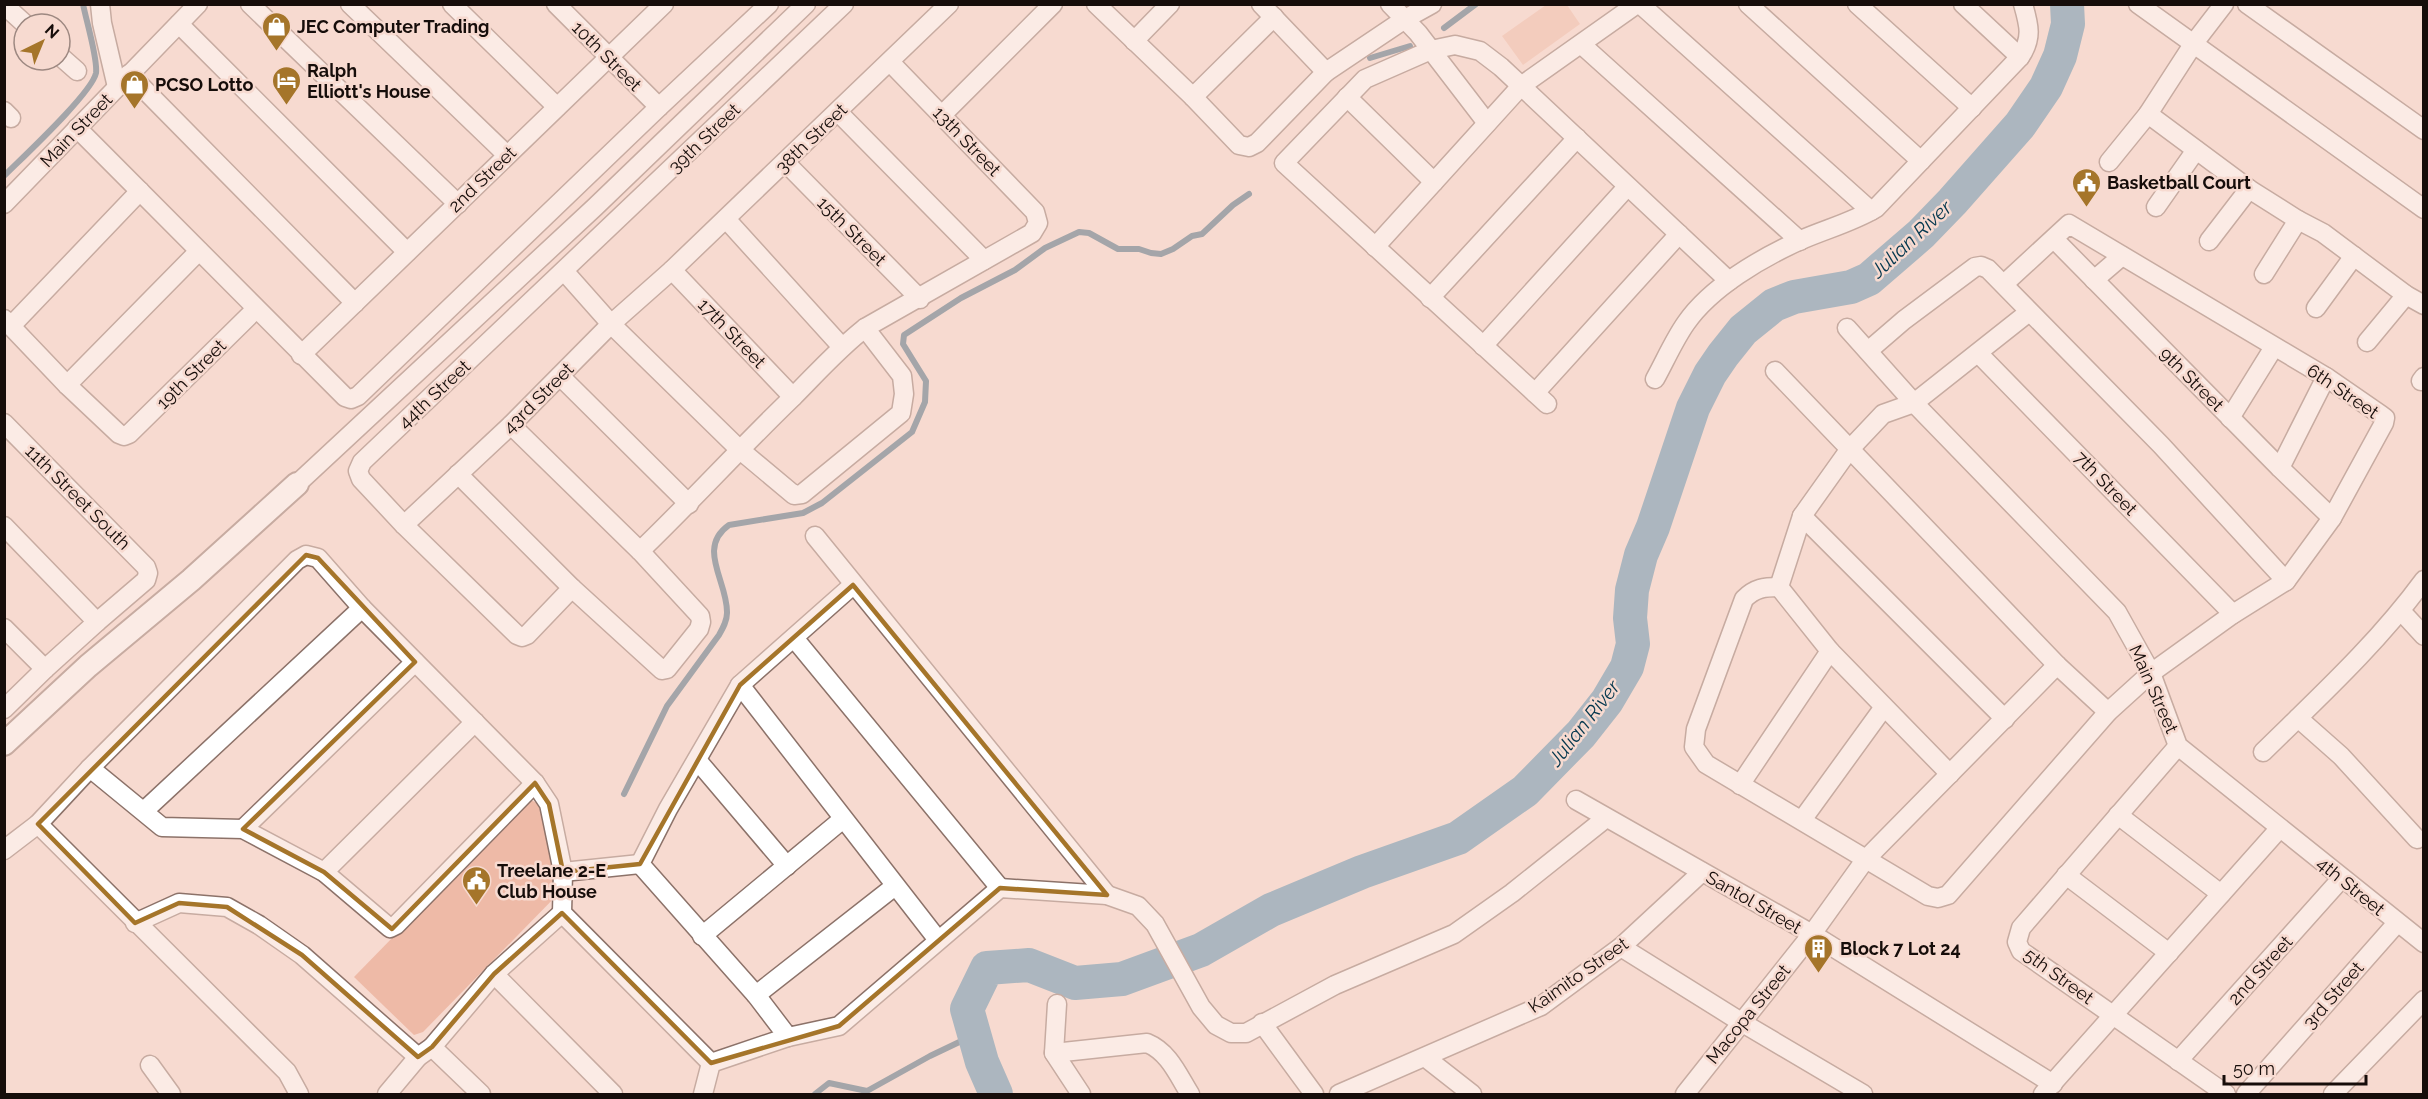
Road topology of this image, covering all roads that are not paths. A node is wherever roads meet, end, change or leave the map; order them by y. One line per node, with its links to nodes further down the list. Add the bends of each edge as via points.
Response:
1 (100, 4): 38 (street, via 102,23)
2 (198, 4): 27 (street, Main Street)
3 (250, 4): 62 (street)
4 (350, 4): 53 (street)
5 (452, 4): 42 (street)
6 (556, 4): 32 (street, 10th Street)
7 (769, 4): 43 (street)
8 (806, 4): 117 (street, via 586,216)
9 (844, 4): 79 (street, 39th Street)
10 (949, 4): 34 (street, 38th Street)
11 (1053, 4): 47 (street)
12 (1096, 4): 28 (street)
13 (1170, 4): 28 (street)
14 (1390, 4): 26 (street)
15 (1432, 4): 26 (street)
16 (1638, 4): 30 (street); 65 (street)
17 (1748, 4): 54 (street)
18 (1857, 4): 44 (street)
19 (1963, 4): 33 (street)
20 (2023, 4): 33 (street, via 2030,30)
21 (2138, 4): 29 (street)
22 (2224, 4): 29 (street)
23 (2247, 4): 50 (street)
24 (660, 6): 32 (street, 2nd Street)
25 (1267, 11): 37 (street); 40 (street)
26 (1405, 19): 31 (street); 37 (street)
27 (179, 24): 38 (street, Main Street); 74 (street)
28 (1134, 42): 40 (street)
29 (2194, 43): 46 (street); 64 (street)
30 (1581, 45): 39 (street); 70 (street)
31 (1431, 50): 39 (street, via 1455,45 1480,51); 41 (street, via 1365,79); 48 (street)
32 (609, 57): 42 (street, 2nd Street); 43 (street, 10th Street)
33 (2020, 57): 44 (street)
34 (890, 62): 45 (street, 38th Street); 47 (street, 13th Street)
35 (72, 67): 36 (street)
36 (77, 71)
37 (1326, 72): 40 (street, via 1249,147 1239,145)
38 (123, 80): 49 (street, Main Street); 87 (street)
39 (1521, 86): 48 (street); 51 (street)
40 (1193, 97)
41 (1347, 97): 57 (street); 72 (street, via 1284,163)
42 (557, 107): 53 (street, 2nd Street)
43 (658, 107): 102 (street, via 358,396 345,397)
44 (1972, 108): 54 (street)
45 (838, 112): 55 (street, 38th Street); 77 (street)
46 (2148, 114): 52 (street); 56 (street)
47 (942, 115): 77 (street, 13th Street, via 1035,212 1038,223 1032,233)
48 (1486, 123): 57 (street)
49 (77, 128): 60 (street); 61 (street, Main Street)
50 (2424, 130)
51 (1577, 138): 58 (street); 85 (street)
52 (2196, 150): 59 (street); 63 (street)
53 (507, 155): 62 (street, 2nd Street)
54 (1921, 161): 65 (street)
55 (785, 162): 66 (street, 38th Street); 86 (street, 15th Street)
56 (2109, 162)
57 (1434, 182): 72 (street)
58 (1627, 187): 68 (street); 97 (street)
59 (2249, 189): 67 (street); 71 (street)
60 (140, 191): 73 (street); 92 (street)
61 (4, 204)
62 (458, 204): 74 (street, 2nd Street)
63 (2156, 207)
64 (2424, 209)
65 (1871, 211): 70 (street)
66 (726, 219): 78 (street, 38th Street); 99 (street)
67 (2298, 220): 76 (street); 80 (street)
68 (1679, 234): 82 (street); 97 (street, via 1541,399)
69 (2054, 239): 75 (street, 6th Street, via 2069,224); 81 (street, 9th Street); 83 (street)
70 (1800, 241): 82 (street)
71 (2209, 241)
72 (1375, 247): 85 (street)
73 (199, 251): 90 (street); 107 (street)
74 (407, 252): 87 (street, 2nd Street)
75 (2122, 256): 81 (street); 98 (street, 6th Street)
76 (2354, 256): 84 (street); 89 (street)
77 (984, 260): 86 (street)
78 (672, 270): 93 (street, 43rd Street); 108 (street, 17th Street)
79 (564, 271): 93 (street); 121 (street, 44th Street, via 362,462 358,471 361,479)
80 (2264, 274)
81 (2094, 280): 110 (street, 9th Street)
82 (1729, 281): 106 (street, via 1686,322)
83 (2004, 284): 91 (street); 100 (street, via 1988,269 1975,267)
84 (2406, 295): 88 (street); 96 (street)
85 (1430, 298): 97 (street)
86 (920, 299): 94 (street)
87 (355, 303): 102 (street, 2nd Street)
88 (2424, 305)
89 (2316, 308)
90 (256, 309): 102 (street); 107 (street, 19th Street, via 129,434 119,434)
91 (2029, 312): 101 (street); 126 (street, via 2161,445)
92 (8, 323): 107 (street)
93 (611, 324): 104 (street, 43rd Street); 113 (street)
94 (865, 328): 99 (street); 113 (street, via 902,376 901,414 802,494 787,491)
95 (1847, 328): 100 (street, Main Street)
96 (2367, 342)
97 (1483, 346)
98 (2274, 346): 105 (street, 6th Street); 110 (street)
99 (842, 347): 108 (street)
100 (1868, 351): 109 (street, Main Street)
101 (1978, 353): 109 (street); 132 (street, 7th Street)
102 (302, 355)
103 (1775, 371): 114 (street)
104 (560, 376): 112 (street, 43rd Street); 118 (street)
105 (2326, 376): 115 (street); 120 (street, 6th Street, via 2385,418)
106 (1655, 379)
107 (67, 385)
108 (793, 397): 113 (street)
109 (1914, 403): 114 (street, via 1883,414); 141 (street, Main Street, via 2117,612)
110 (2230, 418): 115 (street, 9th Street)
111 (4, 423): 133 (street, 11th Street South, via 146,567 146,580)
112 (511, 425): 116 (street, 43rd Street); 124 (street)
113 (739, 449): 118 (street)
114 (1849, 450): 119 (street); 139 (street)
115 (2280, 468): 120 (street, 9th Street)
116 (458, 474): 121 (street, 43rd Street); 129 (street)
117 (297, 484): 149 (street)
118 (689, 504): 124 (street)
119 (1802, 516): 128 (street); 147 (street)
120 (2332, 518): 126 (street, 6th Street)
121 (404, 525): 129 (street, 44th Street, via 516,635 527,635)
122 (4, 526): 133 (street)
123 (815, 536): 127 (street)
124 (640, 551): 129 (street, via 700,616 699,629 667,669 657,667)
125 (2424, 580): 131 (street)
126 (2286, 581): 132 (street, 6th Street)
127 (853, 585): 136 (street); 179 (street)
128 (1779, 587): 137 (street); 156 (street, 6th Street, via 1762,587 1744,599 1696,729 1694,747 1706,764)
129 (572, 588)
130 (362, 608): 138 (street); 153 (street, via 318,558 306,555 297,560); 158 (street)
131 (2401, 611): 135 (street); 146 (street)
132 (2233, 614): 141 (street, 6th Street)
133 (97, 622): 140 (street)
134 (4, 628): 140 (street)
135 (2424, 636)
136 (794, 638): 142 (street); 177 (street)
137 (1830, 651): 143 (street); 156 (street)
138 (415, 662): 148 (street); 164 (street)
139 (2057, 665): 145 (street); 147 (street, Macopa Street)
140 (45, 669): 144 (street)
141 (2151, 673): 145 (street, 6th Street); 150 (street, Main Street)
142 (740, 685): 152 (street); 161 (street)
143 (1884, 707): 154 (street); 162 (street)
144 (4, 709)
145 (2108, 712): 168 (street, 6th Street, via 1948,895 1928,897)
146 (2298, 718): 151 (street); 166 (street, via 2341,756)
147 (2005, 719): 154 (street, Macopa Street)
148 (475, 722): 155 (street); 171 (street)
149 (4, 744)
150 (2178, 746): 159 (street, 5th Street); 165 (street, Main Street)
151 (2263, 752)
152 (697, 760): 169 (street); 170 (street)
153 (90, 768): 158 (street); 163 (street)
154 (1950, 774): 168 (street, Macopa Street)
155 (535, 783): 171 (street, via 390,928); 172 (street, via 549,804)
156 (1740, 785): 162 (street, 6th Street)
157 (1576, 800): 160 (street, Santol Street)
158 (144, 811): 164 (street, via 162,827)
159 (2118, 815): 174 (street, 5th Street); 178 (street)
160 (1606, 818): 173 (street, Santol Street); 195 (street, via 1454,934 1335,985)
161 (843, 819): 170 (street); 176 (street)
162 (1802, 820): 168 (street, 6th Street)
163 (38, 824): 167 (street); 181 (street)
164 (243, 829): 171 (street)
165 (2279, 829): 175 (street, 4th Street); 178 (street)
166 (2416, 839)
167 (4, 850)
168 (1865, 860): 183 (street, Macopa Street)
169 (640, 864): 172 (street); 184 (street)
170 (787, 866): 184 (street)
171 (324, 872)
172 (562, 872): 180 (street)
173 (1702, 872): 183 (street, Santol Street); 187 (street, Kaimito Street)
174 (2066, 875): 188 (street); 193 (street, 5th Street, via 2021,928 2017,942 2020,951)
175 (2342, 879): 182 (street, 4th Street); 200 (street, 2nd Street)
176 (895, 886): 185 (street); 190 (street)
177 (1000, 888): 179 (street); 185 (street)
178 (2221, 894): 188 (street)
179 (1107, 895): 195 (street, via 1138,906 1155,924 1201,1007 1216,1025 1231,1033 1246,1033)
180 (562, 913): 189 (street); 201 (street)
181 (135, 922): 197 (street, via 179,903 227,907 302,956); 205 (street, via 288,1072)
182 (2397, 923): 186 (street, 4th Street); 218 (street, 3rd Street)
183 (1812, 934): 194 (street, Macopa Street); 203 (street, Santol Street)
184 (702, 936): 190 (street)
185 (938, 940): 196 (street, via 839,1026)
186 (2424, 943)
187 (1621, 946): 194 (street); 199 (street, Kaimito Street, via 1541,1006)
188 (2169, 953): 193 (street)
189 (494, 974): 197 (street); 208 (street)
190 (756, 995): 196 (street)
191 (2424, 1000): 219 (street)
192 (1057, 1004): 198 (street)
193 (2113, 1016): 200 (street); 203 (street)
194 (1741, 1022): 215 (street, Macopa Street); 216 (street)
195 (1262, 1023): 212 (street)
196 (788, 1037): 201 (street)
197 (425, 1052): 206 (street); 207 (street)
198 (1054, 1053): 210 (street); 211 (street, via 1147,1043 1164,1053)
199 (1426, 1058): 213 (street, Kaimito Street); 214 (street)
200 (2178, 1061): 217 (street)
201 (711, 1063): 209 (street)
202 (150, 1065): 204 (street)
203 (2048, 1089)
204 (171, 1095)
205 (299, 1095)
206 (387, 1095)
207 (481, 1095)
208 (613, 1095)
209 (703, 1095)
210 (1082, 1095)
211 (1190, 1095)
212 (1314, 1095)
213 (1339, 1095)
214 (1472, 1095)
215 (1685, 1095)
216 (1863, 1095)
217 (2226, 1095)
218 (2246, 1095)
219 (2333, 1095)

